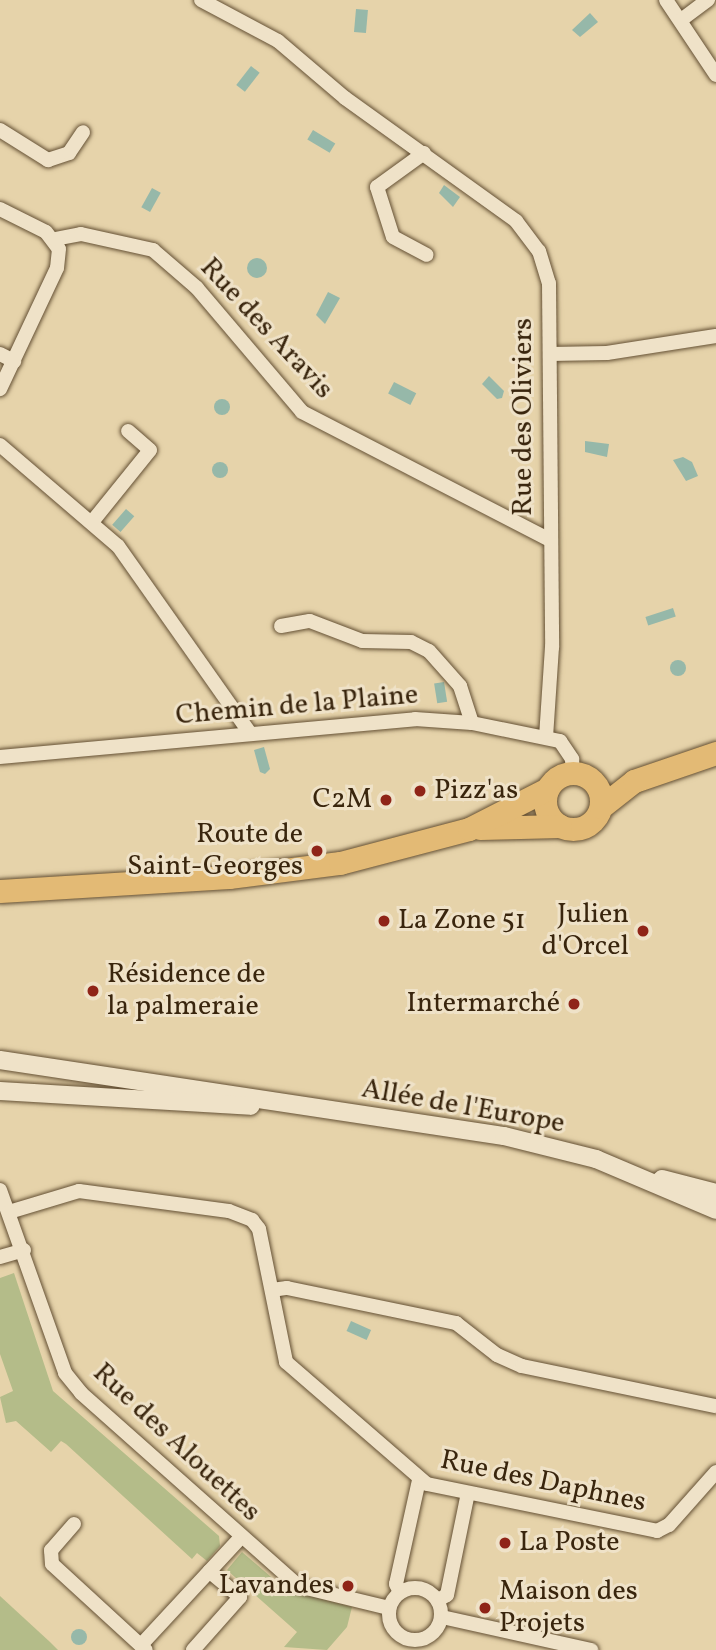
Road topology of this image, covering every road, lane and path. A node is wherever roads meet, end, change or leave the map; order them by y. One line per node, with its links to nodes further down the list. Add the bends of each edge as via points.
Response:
1 (201, 0): 8 (street, Rue des Oliviers, via 262,30)
2 (666, 0): 4 (street)
3 (708, 0): 4 (street)
4 (681, 20): 5 (street)
5 (716, 75)
6 (0, 130): 7 (street, via 48,160 69,153)
7 (83, 132)
8 (424, 153): 11 (street, via 377,187 393,237); 13 (street, Rue des Oliviers, via 516,221 540,251 550,283)
9 (0, 209): 10 (street)
10 (55, 239): 14 (street, via 57,268); 19 (street, Rue des Aravis, via 81,234 153,250 197,288 302,412)
11 (427, 255)
12 (716, 336): 13 (street, via 607,353)
13 (550, 354): 19 (street, Rue des Oliviers)
14 (7, 358): 15 (street)
15 (0, 390)
16 (128, 431): 18 (street, via 150,450)
17 (0, 445): 18 (street)
18 (92, 522): 22 (street, via 131,561)
19 (548, 539): 23 (street, Rue des Oliviers, via 552,647)
20 (281, 625): 21 (street, via 310,621 362,641 411,642 429,651 460,686)
21 (472, 723): 22 (street, Chemin de la Plaine, via 369,720); 23 (street, Chemin de la Plaine)
22 (250, 733): 25 (street, Chemin de la Plaine)
23 (546, 737): 26 (street, via 567,746)
24 (716, 753): 27 (main road)
25 (0, 757)
26 (582, 776): 27 (main road); 28 (main road, via 556,778); 29 (main road, via 600,792)
27 (634, 781): 29 (main road)
28 (548, 789): 30 (main road, via 546,808); 31 (main road)
29 (601, 807): 30 (main road, via 583,827)
30 (560, 826): 31 (main road)
31 (468, 829): 32 (main road, via 363,858 289,871)
32 (0, 891)
33 (0, 1060): 35 (street, Allée de l'Europe)
34 (0, 1091): 35 (street, Allée de l'Europe, via 237,1107)
35 (277, 1105): 36 (street, Allée de l'Europe, via 492,1134 596,1159)
36 (637, 1175): 38 (street, Allée de l'Europe); 39 (street, Allée de l'Europe)
37 (0, 1189): 40 (street, Rue des Alouettes)
38 (716, 1194)
39 (716, 1210)
40 (9, 1212): 41 (street, Rue des Alouettes); 43 (street, Rue des Daphnes, via 79,1191 242,1213 259,1228)
41 (24, 1250): 42 (street); 49 (street, Rue des Alouettes, via 65,1373)
42 (0, 1257)
43 (272, 1290): 44 (street, via 287,1288 456,1323 498,1355 522,1366); 46 (street, Rue des Daphnes, via 286,1362)
44 (716, 1406)
45 (716, 1472): 47 (street, Rue des Daphnes, via 670,1525 657,1531)
46 (419, 1480): 47 (street, Rue des Daphnes); 51 (street, via 396,1584)
47 (468, 1493): 52 (street, via 447,1595)
48 (74, 1524): 55 (street, via 51,1550 52,1564)
49 (241, 1536): 50 (street); 53 (street, Rue des Alouettes, via 298,1586)
50 (209, 1571): 55 (street); 56 (street, via 240,1597)
51 (400, 1592): 52 (street, via 423,1589); 53 (street)
52 (438, 1600): 54 (street)
53 (390, 1608): 54 (street, via 396,1632 412,1640 435,1632)
54 (442, 1617): 57 (street)
55 (144, 1648)
56 (192, 1650)
57 (592, 1650)

